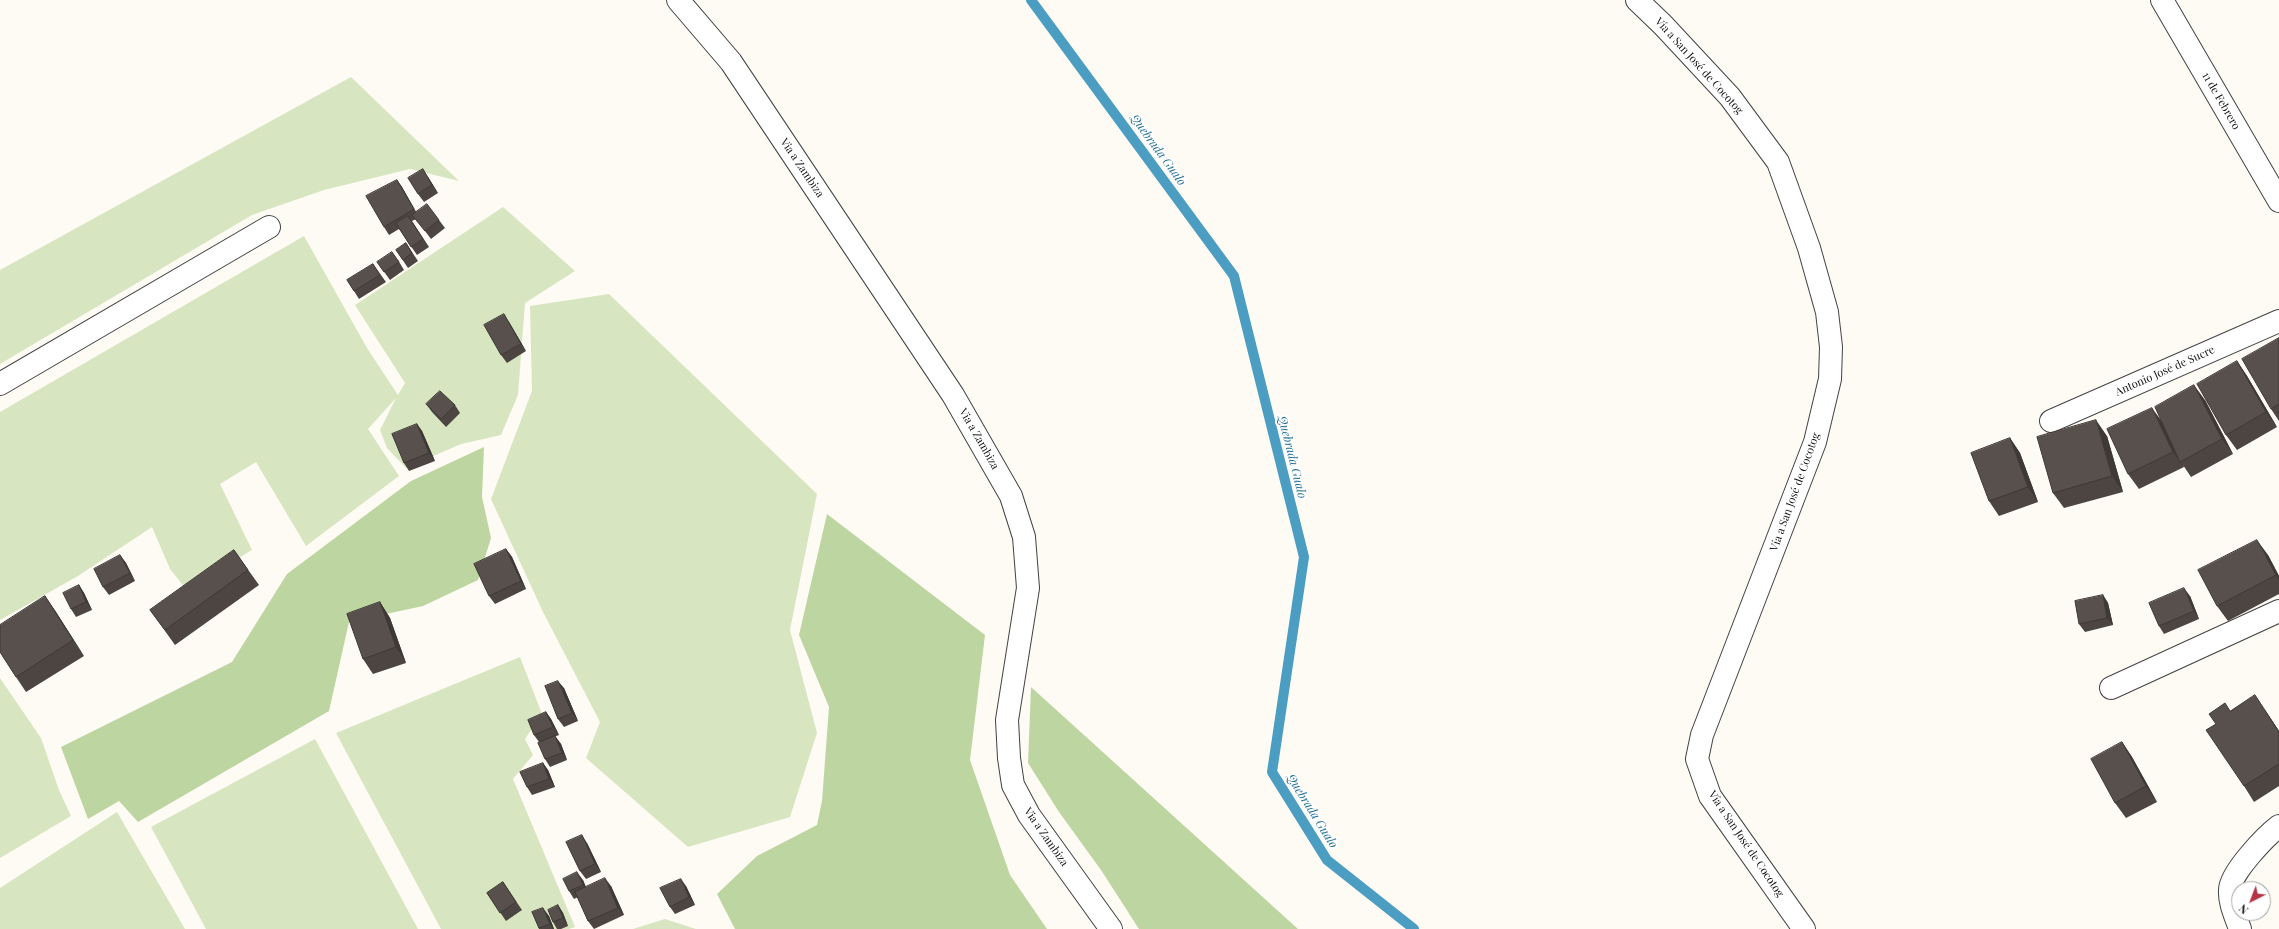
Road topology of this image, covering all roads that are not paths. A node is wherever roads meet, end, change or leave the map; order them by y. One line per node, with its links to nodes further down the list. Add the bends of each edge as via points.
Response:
1 (678, 0): 12 (street, Via a Zambiza, via 735,68 953,395 1011,496 1024,537 1028,588 1007,720 1013,785 1029,815)
2 (1637, 0): 13 (street, Vía a San José de Cocotog, via 1730,97 1778,162 1809,248 1827,312 1831,347 1830,379 1815,442 1702,735 1697,759 1710,796)
3 (2162, 0): 4 (street, 11 de Febrero)
4 (2279, 201)
5 (269, 227): 7 (street)
6 (2279, 320): 8 (street, Antonio José de Sucre)
7 (0, 384)
8 (2051, 421)
9 (2279, 611): 10 (street)
10 (2111, 688)
11 (2279, 826): 14 (street, via 2259,843 2240,868 2230,888 2230,899)
12 (1111, 929)
13 (1804, 929)
14 (2240, 929)

